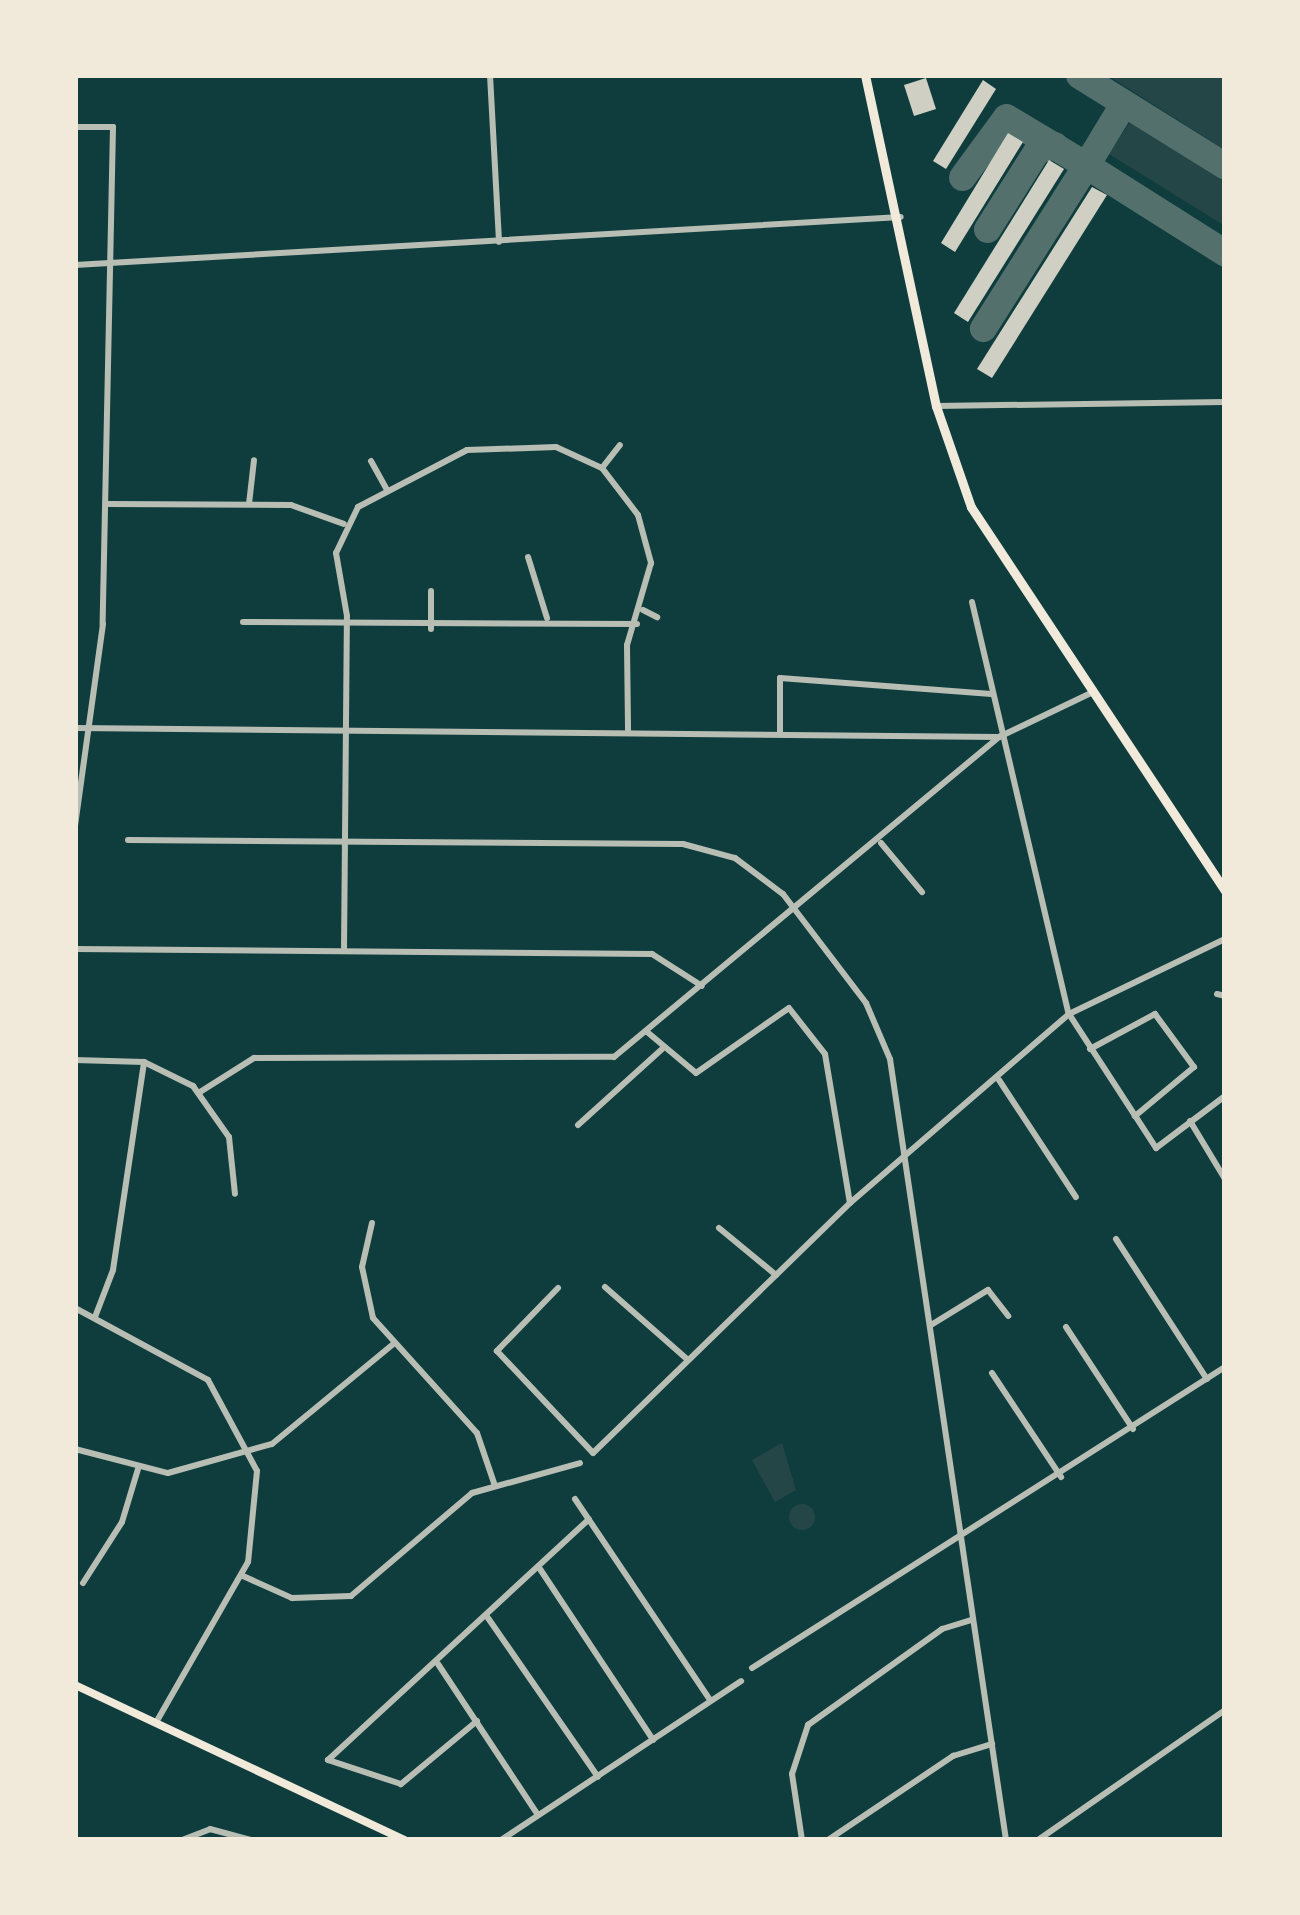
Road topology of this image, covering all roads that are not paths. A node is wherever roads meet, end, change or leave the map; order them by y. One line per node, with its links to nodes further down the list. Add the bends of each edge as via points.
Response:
1 (490, 75): 5 (street)
2 (865, 75): 4 (main road)
3 (75, 127): 6 (street, via 113,127)
4 (901, 217): 5 (street); 9 (main road)
5 (499, 242): 6 (street)
6 (112, 264): 7 (street); 15 (street)
7 (75, 265)
8 (1225, 402): 9 (street)
9 (936, 406): 28 (main road, via 989,541)
10 (620, 446): 13 (street)
11 (254, 460): 16 (street)
12 (371, 461): 14 (street)
13 (602, 468): 14 (street, via 556,447 466,450); 21 (street, via 646,539)
14 (387, 490): 17 (street)
15 (107, 504): 16 (street); 31 (street)
16 (249, 504): 17 (street, via 309,507)
17 (344, 524): 26 (street, via 336,554)
18 (528, 557): 23 (street)
19 (431, 591): 27 (street)
20 (972, 602): 29 (street)
21 (643, 610): 22 (street); 25 (street)
22 (657, 617)
23 (547, 618): 25 (street); 27 (street)
24 (243, 622): 26 (street)
25 (637, 625): 33 (street)
26 (346, 629): 27 (street); 32 (street)
27 (431, 629)
28 (1091, 693): 35 (street); 40 (main road)
29 (991, 694): 34 (street, via 780,678); 35 (street)
30 (75, 728): 31 (street)
31 (90, 729): 32 (street); 36 (street)
32 (345, 731): 33 (street); 38 (street)
33 (628, 733): 34 (street)
34 (780, 734): 35 (street)
35 (999, 736): 39 (street); 47 (street)
36 (75, 825)
37 (128, 840): 38 (street)
38 (344, 842): 42 (street, via 694,845 755,869); 45 (street)
39 (881, 842): 41 (street); 42 (street)
40 (1225, 891)
41 (922, 892)
42 (796, 910): 46 (street); 59 (street, via 880,1030)
43 (1225, 938): 47 (street)
44 (75, 949): 45 (street)
45 (344, 951): 46 (street, via 652,954)
46 (702, 986): 48 (street)
47 (1069, 1013): 50 (street); 53 (street)
48 (646, 1031): 49 (street); 54 (street, via 610,1059 254,1058)
49 (662, 1049): 58 (street); 63 (street, via 697,1073 787,1006 825,1054)
50 (1090, 1049): 56 (street); 56 (street, via 1155,1014 1194,1067)
51 (75, 1060): 52 (street)
52 (144, 1062): 54 (street); 72 (street, via 113,1270)
53 (999, 1080): 59 (street); 62 (street)
54 (200, 1092): 61 (street, via 229,1137)
55 (1225, 1096): 57 (street)
56 (1135, 1116): 57 (street, via 1156,1148)
57 (1191, 1118): 60 (street)
58 (578, 1125)
59 (906, 1163): 63 (street); 73 (street)
60 (1225, 1179)
61 (235, 1194)
62 (1076, 1197)
63 (850, 1203): 67 (street)
64 (372, 1223): 75 (street, via 364,1289)
65 (719, 1228): 67 (street)
66 (1116, 1239): 80 (street)
67 (776, 1275): 76 (street)
68 (605, 1287): 76 (street)
69 (558, 1288): 76 (street, via 497,1351 593,1453)
70 (75, 1308): 72 (street)
71 (1008, 1316): 73 (street, via 988,1290)
72 (95, 1317): 84 (street, via 199,1372)
73 (931, 1325): 91 (street)
74 (1066, 1327): 82 (street)
75 (392, 1345): 84 (street, via 292,1435); 88 (street, via 477,1433)
76 (688, 1359)
77 (1225, 1366): 78 (street)
78 (1216, 1372): 80 (street); 81 (street)
79 (992, 1373): 87 (street)
80 (1207, 1379): 82 (street)
81 (1225, 1384)
82 (1133, 1429): 87 (street)
83 (75, 1449): 86 (street)
84 (251, 1450): 86 (street, via 168,1473); 93 (street, via 259,1521)
85 (580, 1463): 88 (street, via 551,1478)
86 (138, 1469): 94 (street, via 122,1522)
87 (1061, 1477): 91 (street)
88 (494, 1484): 93 (street, via 453,1508 351,1596 292,1598)
89 (575, 1499): 90 (street)
90 (590, 1519): 92 (street); 101 (street)
91 (962, 1540): 96 (street); 98 (street)
92 (540, 1569): 95 (street); 105 (street)
93 (243, 1576): 103 (street)
94 (83, 1583)
95 (488, 1618): 97 (street); 107 (street)
96 (972, 1620): 106 (street); 113 (street, via 942,1629 808,1725 792,1767)
97 (438, 1664): 104 (street); 104 (street, via 328,1760 401,1784)
98 (752, 1668)
99 (741, 1681): 101 (street)
100 (75, 1685): 103 (main road)
101 (710, 1700): 105 (street)
102 (1225, 1710): 116 (street)
103 (158, 1719): 111 (main road)
104 (477, 1721): 108 (street)
105 (653, 1740): 107 (street)
106 (992, 1744): 114 (street, via 953,1756); 115 (street)
107 (598, 1777): 108 (street)
108 (538, 1815): 112 (street)
109 (182, 1840): 110 (street, via 216,1828)
110 (251, 1840)
111 (405, 1840)
112 (501, 1840)
113 (802, 1840)
114 (828, 1840)
115 (1006, 1840)
116 (1038, 1840)

